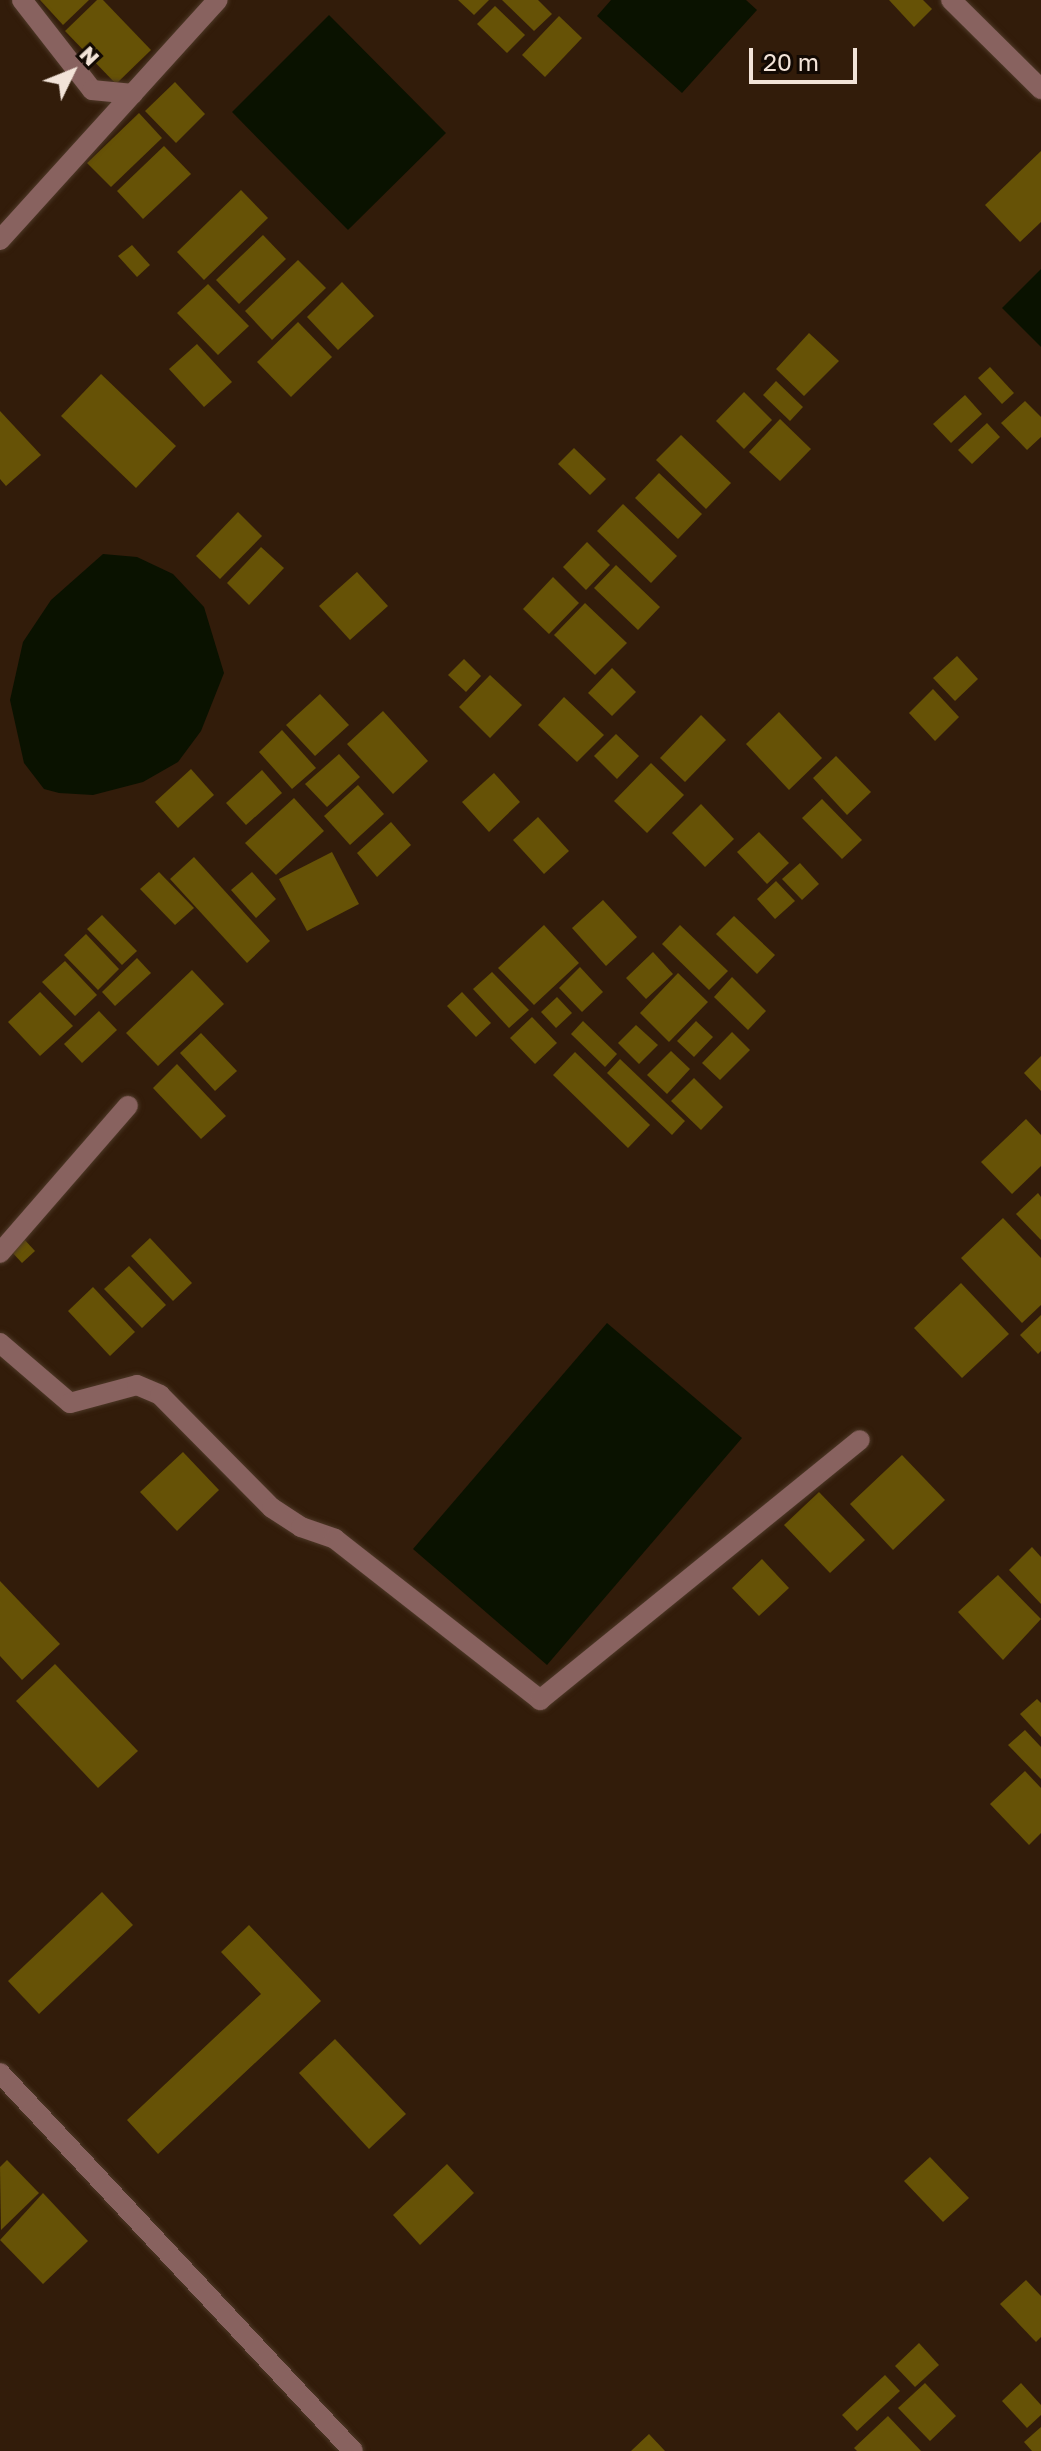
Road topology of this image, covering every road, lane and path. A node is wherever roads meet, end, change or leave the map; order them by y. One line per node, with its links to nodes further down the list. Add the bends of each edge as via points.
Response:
1 (22, 0): 5 (street, via 92,90)
2 (218, 0): 5 (street)
3 (951, 0): 4 (street)
4 (1041, 89)
5 (133, 94): 6 (street)
6 (0, 240)
7 (128, 1106): 8 (street)
8 (0, 1253)
9 (0, 1343): 10 (street, via 70,1403 137,1385 160,1395 272,1508 301,1527 335,1539 540,1700)
10 (860, 1440)
11 (0, 2073): 12 (street)
12 (353, 2451)

